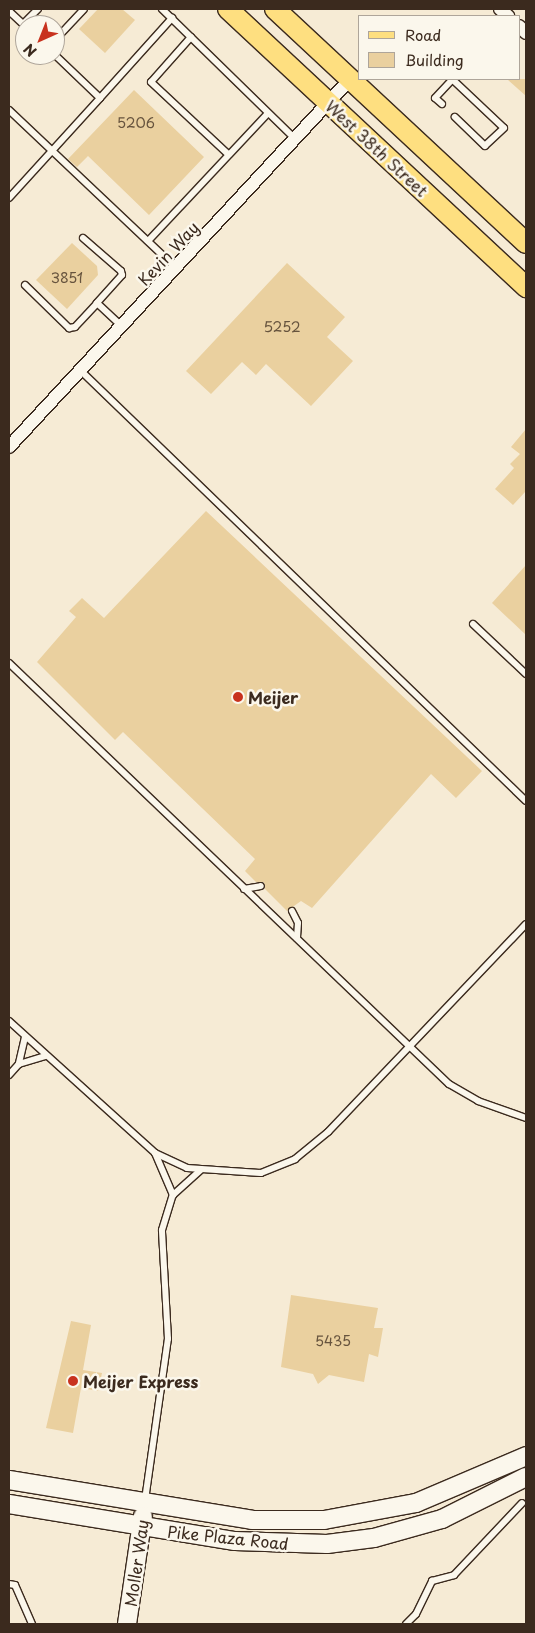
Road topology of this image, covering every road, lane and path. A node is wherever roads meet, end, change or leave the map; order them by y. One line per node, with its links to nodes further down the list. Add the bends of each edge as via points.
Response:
1 (84, 9): 6 (lane)
2 (162, 9): 5 (lane)
3 (228, 9): 13 (main road, West 38th Street)
4 (275, 9): 9 (main road, West 38th Street)
5 (172, 18): 7 (lane); 12 (lane)
6 (65, 29)
7 (191, 37): 16 (lane); 20 (lane, via 151,82)
8 (65, 65): 12 (lane)
9 (350, 79): 13 (street, Kevin Way); 24 (main road, West 38th Street)
10 (451, 80): 14 (lane, via 435,98)
11 (453, 80): 17 (lane, via 504,128 485,146)
12 (100, 98): 19 (lane)
13 (329, 104): 18 (street, Kevin Way); 27 (main road, West 38th Street)
14 (442, 104)
15 (9, 110): 19 (lane)
16 (268, 113): 18 (lane); 20 (lane)
17 (455, 117)
18 (296, 140): 25 (street, Kevin Way)
19 (52, 151): 21 (lane); 23 (lane)
20 (228, 154): 23 (lane)
21 (9, 198)
22 (83, 238): 28 (lane, via 122,275)
23 (148, 241): 25 (lane)
24 (526, 243)
25 (176, 268): 29 (street, Kevin Way)
26 (25, 286): 28 (lane, via 69,328 75,327)
27 (526, 287)
28 (97, 303): 29 (lane)
29 (122, 326): 30 (street, Kevin Way)
30 (80, 370): 31 (street, Kevin Way); 35 (lane)
31 (9, 447)
32 (473, 624): 34 (lane)
33 (9, 663): 37 (lane)
34 (526, 674)
35 (526, 800)
36 (260, 886): 37 (lane)
37 (244, 889): 40 (lane)
38 (292, 911): 40 (lane, via 298,923)
39 (526, 924): 43 (lane)
40 (297, 938): 43 (lane)
41 (9, 1021): 42 (lane)
42 (25, 1037): 44 (lane); 45 (lane)
43 (411, 1046): 47 (lane, via 457,1091); 49 (lane, via 328,1132 294,1159 262,1173)
44 (46, 1056): 45 (lane); 48 (lane)
45 (19, 1064): 46 (lane)
46 (9, 1075)
47 (526, 1118)
48 (155, 1154): 49 (lane); 50 (lane)
49 (201, 1170): 50 (lane)
50 (173, 1195): 54 (lane, via 162,1230 168,1339)
51 (526, 1456): 54 (main road, Pike Plaza Road, via 438,1496 348,1518 252,1520)
52 (526, 1477): 57 (main road, Pike Plaza Road, via 442,1519 350,1542 255,1544)
53 (9, 1480): 54 (main road, Pike Plaza Road)
54 (145, 1502): 57 (main road, Moller Way)
55 (522, 1503): 61 (lane, via 454,1575 432,1581 416,1614)
56 (9, 1504): 57 (main road, Pike Plaza Road)
57 (141, 1527): 60 (main road, Moller Way)
58 (9, 1584): 59 (lane, via 15,1585)
59 (32, 1624)
60 (127, 1624)
61 (406, 1624)

